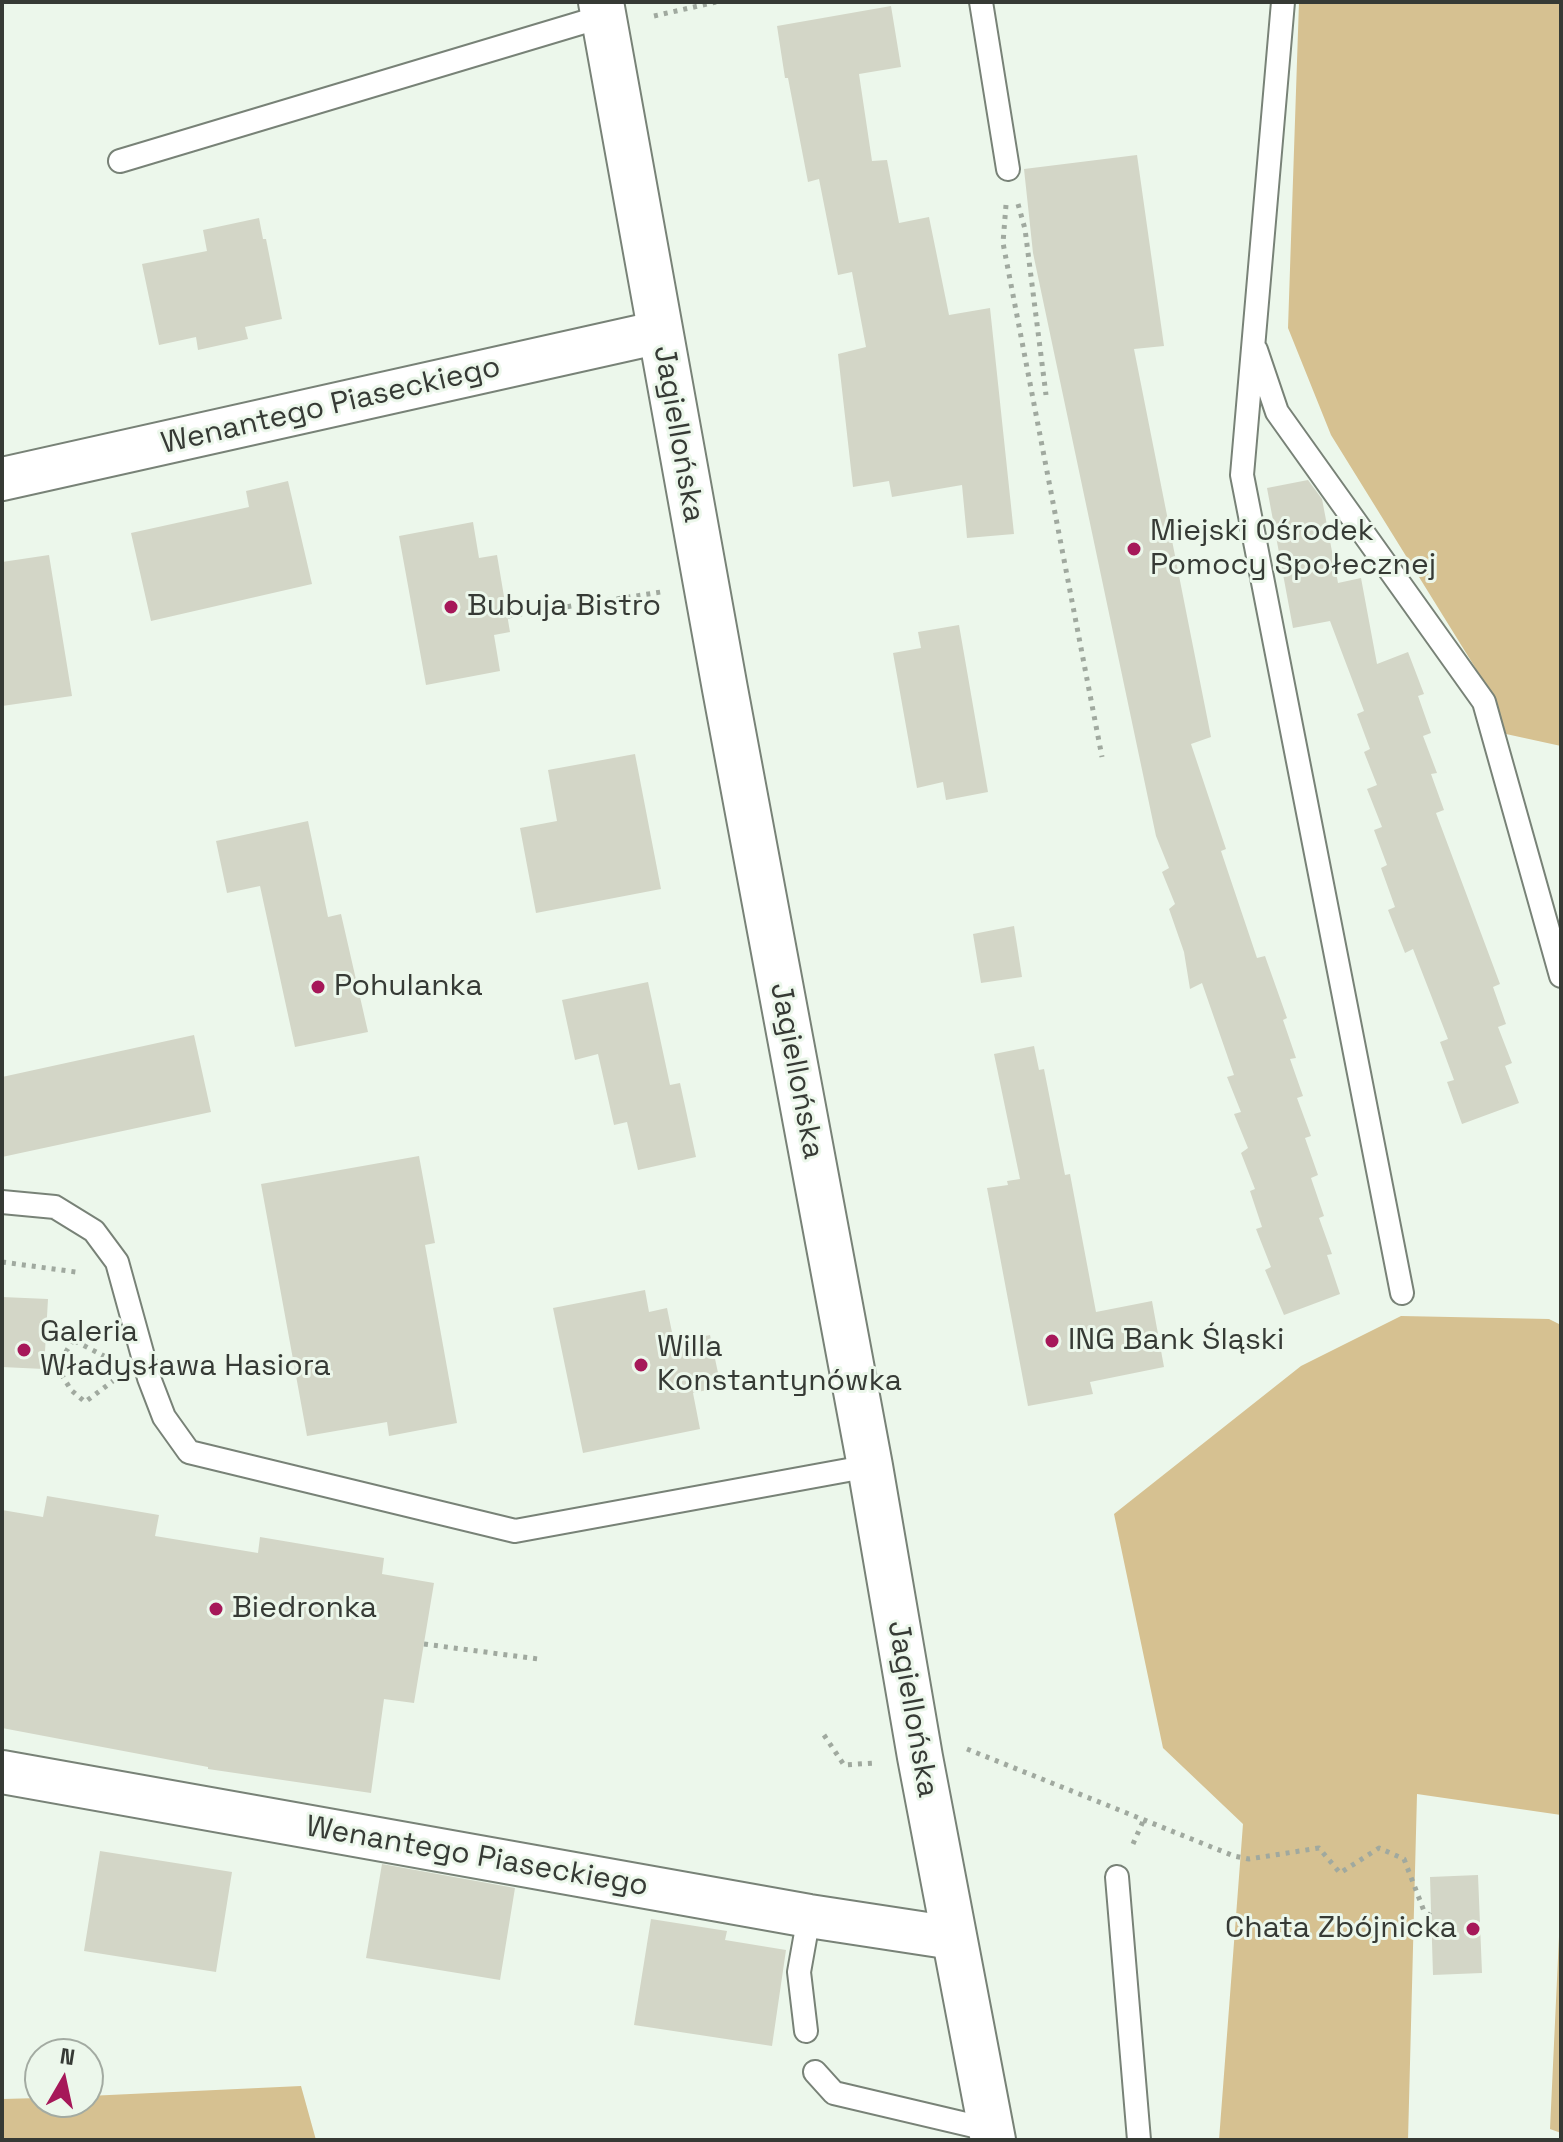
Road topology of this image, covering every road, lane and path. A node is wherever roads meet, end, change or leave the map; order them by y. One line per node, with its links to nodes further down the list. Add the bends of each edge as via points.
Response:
1 (716, 2): 5 (path)
2 (981, 2): 7 (lane)
3 (1283, 2): 10 (lane)
4 (602, 9): 6 (lane); 9 (street, Jagiellońska)
5 (654, 16)
6 (120, 161)
7 (1008, 169): 15 (path, via 1003,243)
8 (1025, 229): 11 (path)
9 (660, 332): 12 (street, Wenantego Piaseckiego); 23 (street, Jagiellońska)
10 (1253, 341): 16 (lane, via 1277,412 1484,702); 20 (lane, via 1242,475)
11 (1046, 395)
12 (2, 479)
13 (676, 590): 14 (path)
14 (508, 616)
15 (1102, 757)
16 (1561, 976)
17 (2, 1202): 19 (lane, via 55,1207 94,1231)
18 (2, 1262): 19 (path)
19 (122, 1278): 22 (lane)
20 (1402, 1293)
21 (46, 1333): 22 (path, via 73,1340 57,1367 85,1402 114,1380)
22 (152, 1387): 23 (lane, via 164,1417 189,1452 515,1531)
23 (870, 1466): 33 (street, Jagiellońska)
24 (424, 1644): 25 (path)
25 (538, 1659)
26 (824, 1735): 28 (path, via 844,1765)
27 (966, 1748): 32 (path, via 1234,1856 1249,1859 1319,1848 1340,1873 1379,1848 1404,1859 1424,1911)
28 (875, 1763)
29 (2, 1772): 31 (street, Wenantego Piaseckiego)
30 (1117, 1877): 37 (lane)
31 (809, 1916): 33 (street, Wenantego Piaseckiego); 34 (lane, via 799,1972)
32 (1431, 1916)
33 (953, 1938): 36 (street, Jagiellońska)
34 (806, 2031)
35 (815, 2072): 36 (lane, via 834,2093)
36 (992, 2135)
37 (1139, 2140)

